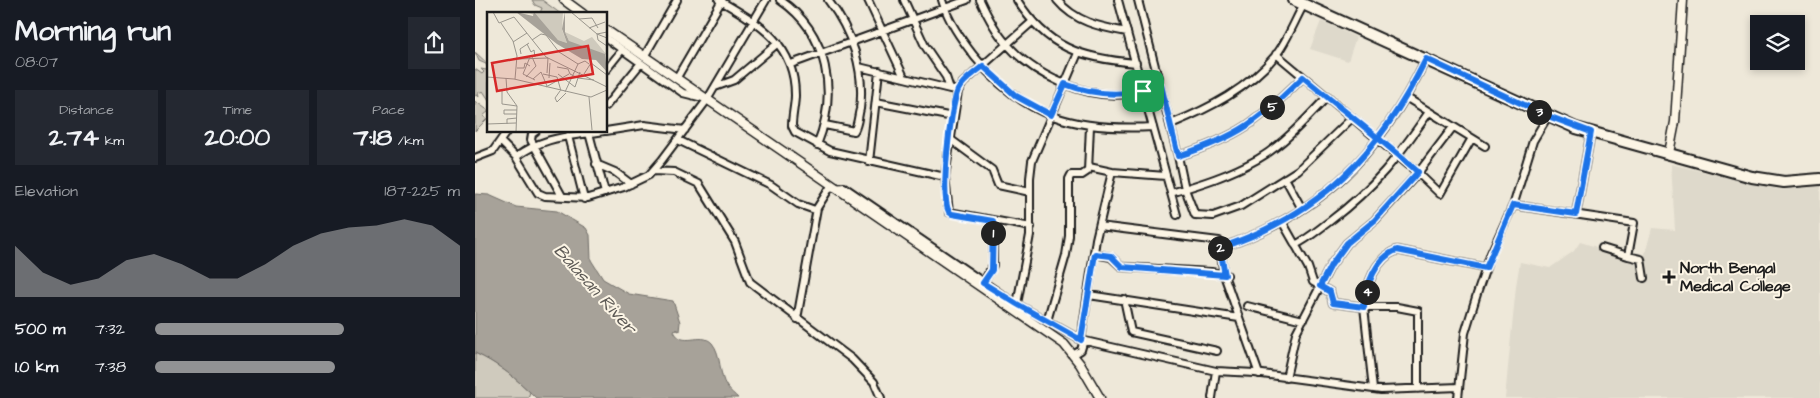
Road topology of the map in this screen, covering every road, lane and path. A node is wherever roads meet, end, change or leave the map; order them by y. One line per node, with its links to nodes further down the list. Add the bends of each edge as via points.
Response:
1 (564, 0): 19 (street)
2 (677, 0): 35 (street)
3 (721, 0): 20 (street); 44 (street)
4 (765, 0): 20 (street)
5 (780, 0): 31 (street, via 807,26)
6 (828, 0): 27 (street)
7 (868, 0): 24 (street)
8 (904, 0): 21 (street)
9 (942, 0): 18 (street)
10 (967, 0): 18 (street)
11 (980, 0): 29 (street)
12 (1017, 0): 22 (street)
13 (1057, 0): 25 (street, via 1087,23)
14 (1118, 0): 25 (street)
15 (1138, 0): 46 (street)
16 (1683, 0): 81 (street, via 1675,122)
17 (1299, 2): 33 (street); 34 (main road)
18 (944, 8): 21 (street); 38 (street)
19 (580, 12)
20 (754, 20): 28 (street); 47 (street)
21 (914, 20): 24 (street); 48 (street)
22 (1032, 22): 29 (street); 32 (street, via 1057,43)
23 (607, 31): 35 (street)
24 (883, 31): 27 (street); 42 (street)
25 (1127, 32): 36 (street)
26 (607, 39): 30 (street)
27 (853, 42): 31 (street); 39 (street)
28 (777, 43): 37 (street); 47 (street, via 734,80)
29 (1007, 44): 38 (street); 45 (street, via 1036,68)
30 (622, 50): 35 (street); 40 (street)
31 (821, 53): 37 (street); 62 (street, via 829,97)
32 (1078, 53): 36 (street, via 1103,60); 45 (street)
33 (1276, 54): 43 (street); 61 (street, via 1233,94)
34 (1426, 59): 52 (street); 58 (main road)
35 (643, 60): 44 (street); 53 (street, via 687,95); 55 (street)
36 (1136, 63): 50 (street)
37 (791, 64): 79 (street, via 795,96 792,126 795,132)
38 (983, 66): 49 (street); 57 (street, via 1016,96)
39 (859, 67): 41 (street); 62 (street, via 861,91 857,128 851,132)
40 (607, 69)
41 (879, 71): 42 (street); 54 (street)
42 (904, 77): 48 (street)
43 (1303, 77): 51 (street); 83 (street, via 1269,111 1242,131 1216,144)
44 (676, 79): 53 (street)
45 (1065, 84): 50 (street, via 1103,93); 57 (street)
46 (1161, 85): 50 (street); 61 (street)
47 (715, 87): 53 (street)
48 (950, 89): 49 (street)
49 (958, 91): 59 (street)
50 (1143, 91): 64 (street)
51 (1327, 97): 60 (street); 98 (street, via 1287,137 1259,159 1222,177)
52 (1407, 98): 56 (street); 75 (street)
53 (705, 99): 66 (street); 97 (street)
54 (876, 102): 59 (street); 86 (street)
55 (607, 105)
56 (1429, 112): 65 (street); 82 (street)
57 (1051, 115): 63 (street); 99 (street, via 1033,161)
58 (1548, 116): 70 (main road); 104 (street, via 1533,140)
59 (953, 118): 74 (street)
60 (1352, 118): 75 (street); 94 (street, via 1298,170)
61 (1171, 124): 83 (street)
62 (825, 125): 79 (street)
63 (1090, 126): 64 (street); 88 (street)
64 (1153, 127): 92 (street)
65 (1453, 127): 73 (street); 91 (street)
66 (685, 130): 67 (street, via 644,125); 76 (street)
67 (607, 131)
68 (506, 132): 77 (street)
69 (535, 132): 78 (street)
70 (1591, 132): 81 (main road); 107 (street)
71 (587, 133): 72 (street); 87 (street)
72 (568, 136): 78 (street); 103 (street)
73 (1472, 138): 80 (street); 91 (street, via 1441,194)
74 (950, 139): 93 (street); 99 (street, via 992,170 998,186)
75 (1379, 139): 82 (street); 106 (street, via 1352,170)
76 (678, 140): 89 (street); 105 (street, via 771,185 807,209)
77 (501, 142): 84 (street); 85 (street, via 493,151)
78 (533, 145): 84 (street); 102 (street)
79 (817, 145): 86 (street)
80 (1485, 146)
81 (1669, 153): 95 (main road, via 1769,181)
82 (1399, 155): 91 (street); 114 (street, via 1356,201)
83 (1178, 156): 98 (street)
84 (515, 157): 102 (street, via 541,195)
85 (475, 158)
86 (869, 162): 93 (street)
87 (596, 164): 96 (street); 101 (street)
88 (1089, 167): 90 (street); 131 (street, via 1086,174 1071,175 1069,179 1069,236)
89 (653, 171): 96 (street); 129 (street, via 674,172 699,184 735,242 750,282)
90 (1112, 172): 92 (street); 111 (street)
91 (1418, 172): 122 (street, via 1375,220 1347,243)
92 (1166, 176): 100 (street)
93 (945, 177): 109 (street, via 949,212)
94 (1285, 178): 98 (street, via 1241,206 1213,216 1195,215); 106 (street)
95 (1820, 179)
96 (631, 184): 101 (street)
97 (833, 187): 105 (street); 121 (street, via 843,186); 134 (street, via 1064,344)
98 (1185, 189): 100 (street)
99 (1030, 192): 112 (street)
100 (1171, 193): 108 (street)
101 (605, 194): 103 (street)
102 (562, 196): 103 (street)
103 (585, 199)
104 (1513, 205): 107 (street); 118 (street)
105 (817, 208): 129 (street)
106 (1302, 209): 110 (street)
107 (1576, 214): 117 (street, via 1634,223)
108 (1177, 215)
109 (993, 221): 112 (street); 121 (street, via 992,270)
110 (1283, 223): 114 (street); 119 (street, via 1220,248)
111 (1099, 226): 113 (street); 116 (street)
112 (1031, 227): 125 (street)
113 (1219, 241)
114 (1295, 245): 122 (street, via 1309,268 1313,282)
115 (1602, 248): 117 (street)
116 (1095, 254): 119 (street, via 1111,256 1122,267); 123 (street)
117 (1628, 256): 120 (street, via 1641,259)
118 (1486, 268): 127 (street, via 1397,250 1383,258 1377,268 1370,281); 138 (street, via 1465,333)
119 (1227, 275): 128 (street)
120 (1644, 278)
121 (983, 283): 125 (street)
122 (1320, 286): 127 (street, via 1330,292 1333,303); 130 (street)
123 (1089, 295): 124 (street); 132 (street)
124 (1124, 299): 128 (street); 133 (street, via 1131,332)
125 (1017, 304): 131 (street)
126 (1247, 306): 130 (street)
127 (1364, 307): 139 (street); 140 (street, via 1397,307 1418,312)
128 (1239, 318): 136 (street)
129 (797, 319): 141 (street, via 852,359 874,382)
130 (1303, 320): 137 (street, via 1296,333)
131 (1047, 321): 132 (street)
132 (1083, 340): 134 (street, via 1081,350); 135 (street)
133 (1217, 351)
134 (1073, 355): 142 (street)
135 (1216, 371): 136 (street); 143 (street)
136 (1259, 374): 137 (street)
137 (1286, 378): 139 (street)
138 (1459, 387): 140 (street); 144 (street)
139 (1373, 389): 140 (street)
140 (1418, 389)
141 (881, 398)
142 (1099, 398)
143 (1212, 398)
144 (1458, 398)

